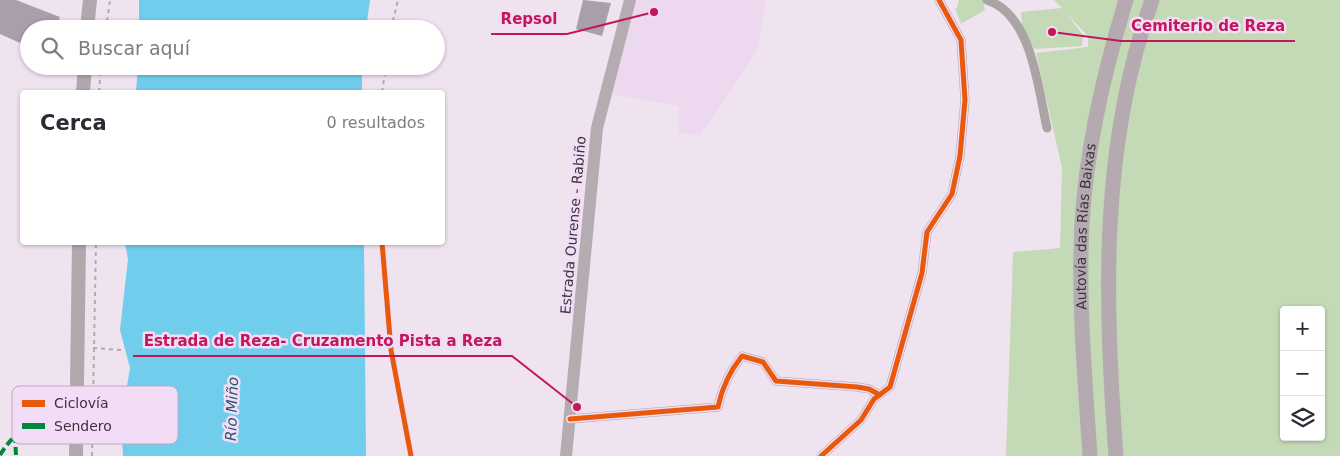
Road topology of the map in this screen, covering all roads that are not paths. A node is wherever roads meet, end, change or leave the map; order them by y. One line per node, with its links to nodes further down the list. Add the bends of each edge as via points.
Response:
1 (90, 0): 8 (highway)
2 (630, 0): 16 (main road, Estrada Ourense - Rabiño, via 597,128)
3 (939, 0): 15 (street, via 961,40 965,100 960,156 952,194 927,232 922,273 906,334 890,387)
4 (987, 0): 11 (street, via 996,3 1014,20 1030,49)
5 (1115, 0): 13 (highway, via 1091,94 1079,175 1074,265)
6 (1126, 0): 13 (highway, Autovía das Rías Baixas, via 1101,92 1086,176 1082,225)
7 (1152, 0): 20 (highway, Autovía das Rías Baixas, via 1119,130 1110,212 1108,334)
8 (88, 20)
9 (84, 75): 10 (highway)
10 (83, 90)
11 (1047, 128)
12 (79, 245): 14 (highway)
13 (1082, 320): 19 (highway, Autovía das Rías Baixas)
14 (77, 386)
15 (880, 395): 16 (street, via 857,387 776,381 763,362 742,356 721,391 718,407); 18 (street, via 861,420)
16 (570, 419): 17 (main road, Estrada Ourense - Rabiño)
17 (566, 456)
18 (821, 456)
19 (1090, 456)
20 (1116, 456)

